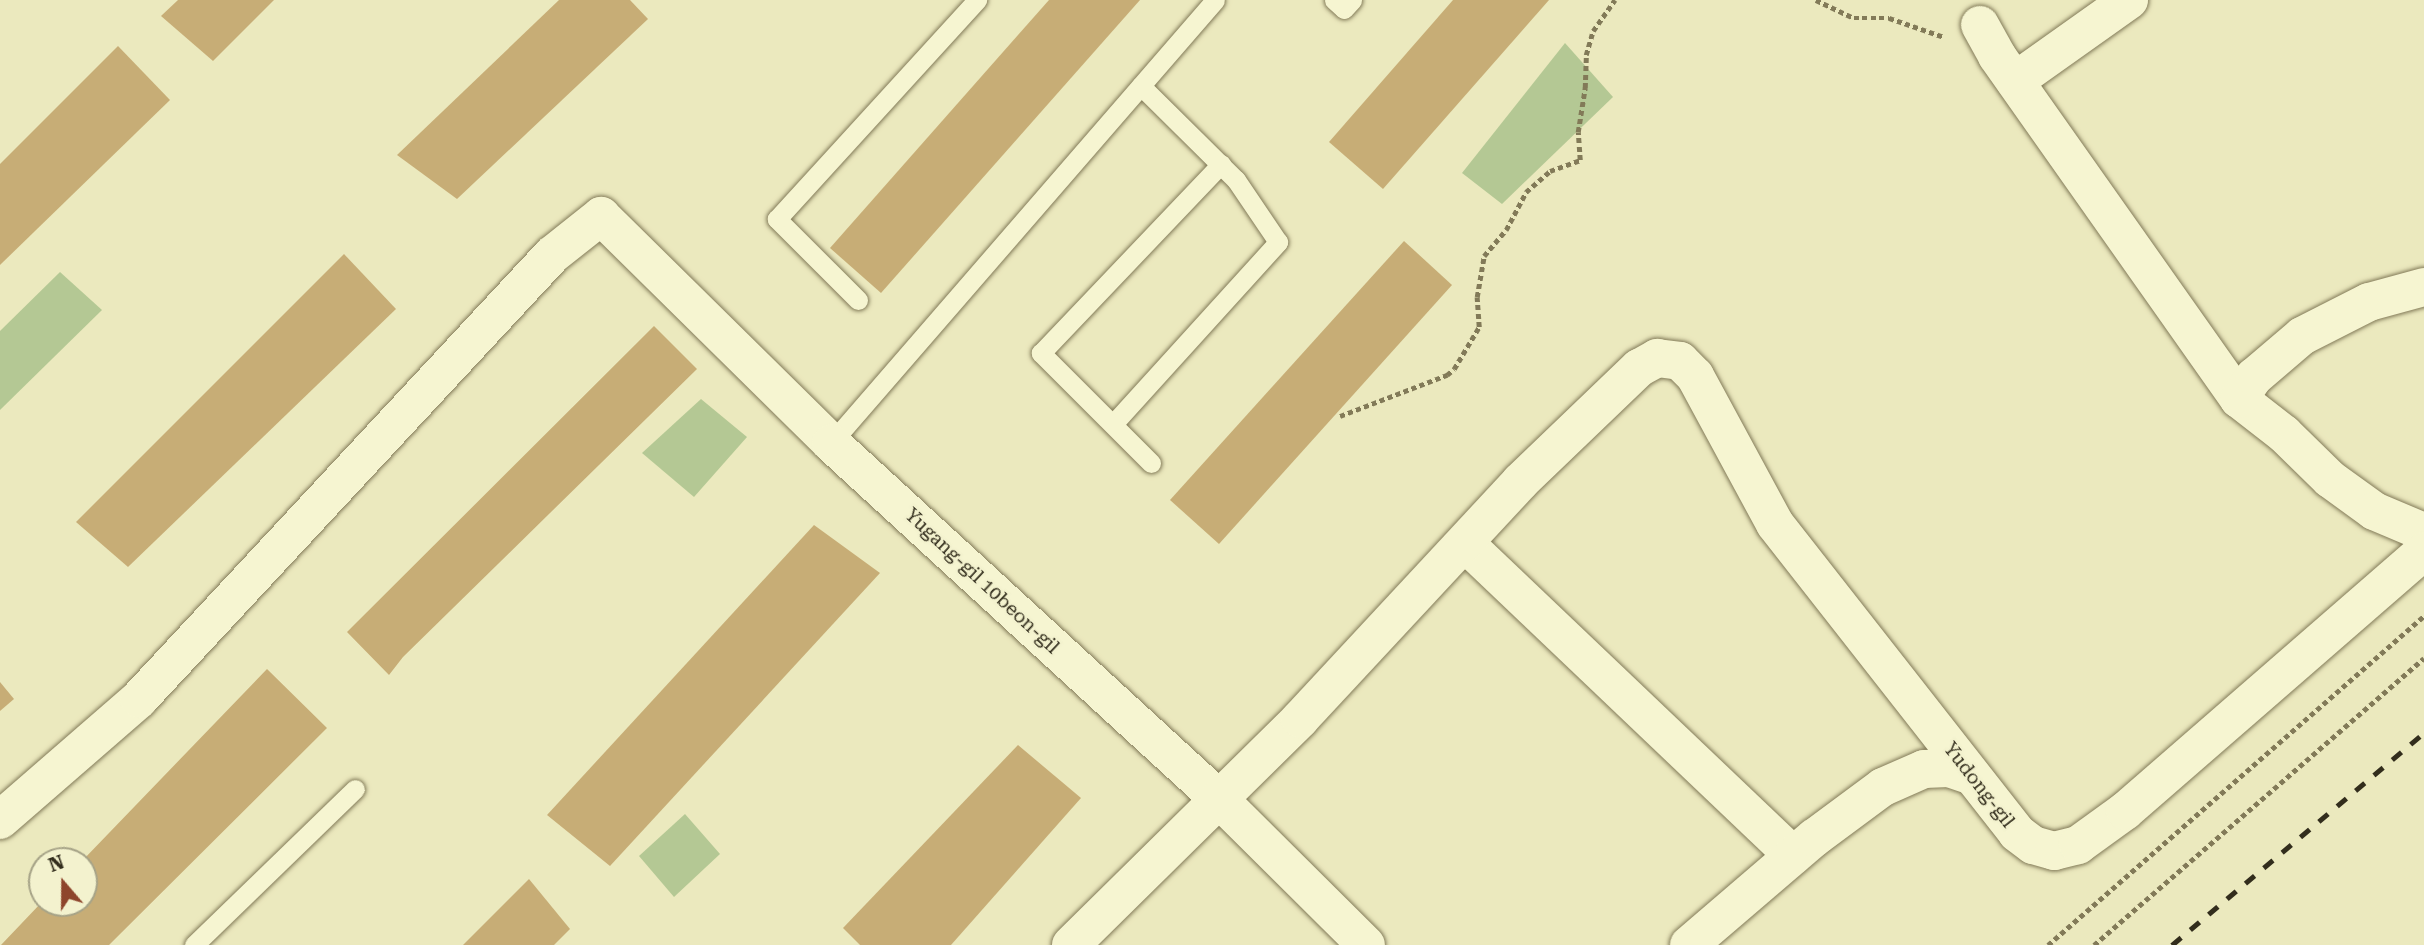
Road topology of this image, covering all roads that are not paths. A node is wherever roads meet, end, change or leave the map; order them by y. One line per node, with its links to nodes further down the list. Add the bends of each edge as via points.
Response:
1 (977, 0): 9 (lane, via 777,219)
2 (1334, 0): 3 (lane, via 1344,9)
3 (1352, 0)
4 (2129, 0): 10 (street, via 1997,54)
5 (1206, 3): 6 (lane)
6 (1141, 86): 7 (lane); 12 (lane)
7 (1221, 164): 11 (lane, via 1278,242); 11 (lane, via 1041,354)
8 (2424, 287): 10 (street, via 2369,302 2302,336 2254,377)
9 (858, 300)
10 (2239, 399): 14 (street, via 2374,511)
11 (1113, 424): 13 (lane)
12 (831, 443): 19 (street, Yugang-gil 10beon-gil); 20 (street, Yugang-gil 10beon-gil, via 601,216 543,264 139,699)
13 (1151, 463)
14 (2424, 532)
15 (1465, 543): 17 (street, Yudong-gil, via 1520,482 1639,368 1657,358 1680,361 1695,376 1775,524); 19 (street, Yudong-gil); 21 (street)
16 (2424, 551): 17 (street, Yudong-gil, via 2125,811 2078,845 2054,851 2034,845 2017,833)
17 (1972, 776): 21 (street, via 1949,768 1905,776 1864,799)
18 (355, 789): 22 (lane)
19 (1219, 799): 23 (street, Yudong-gil); 24 (street, Yugang-gil 10beon-gil)
20 (0, 820)
21 (1793, 855): 25 (street)
22 (194, 945)
23 (1071, 945)
24 (1366, 945)
25 (1689, 945)

